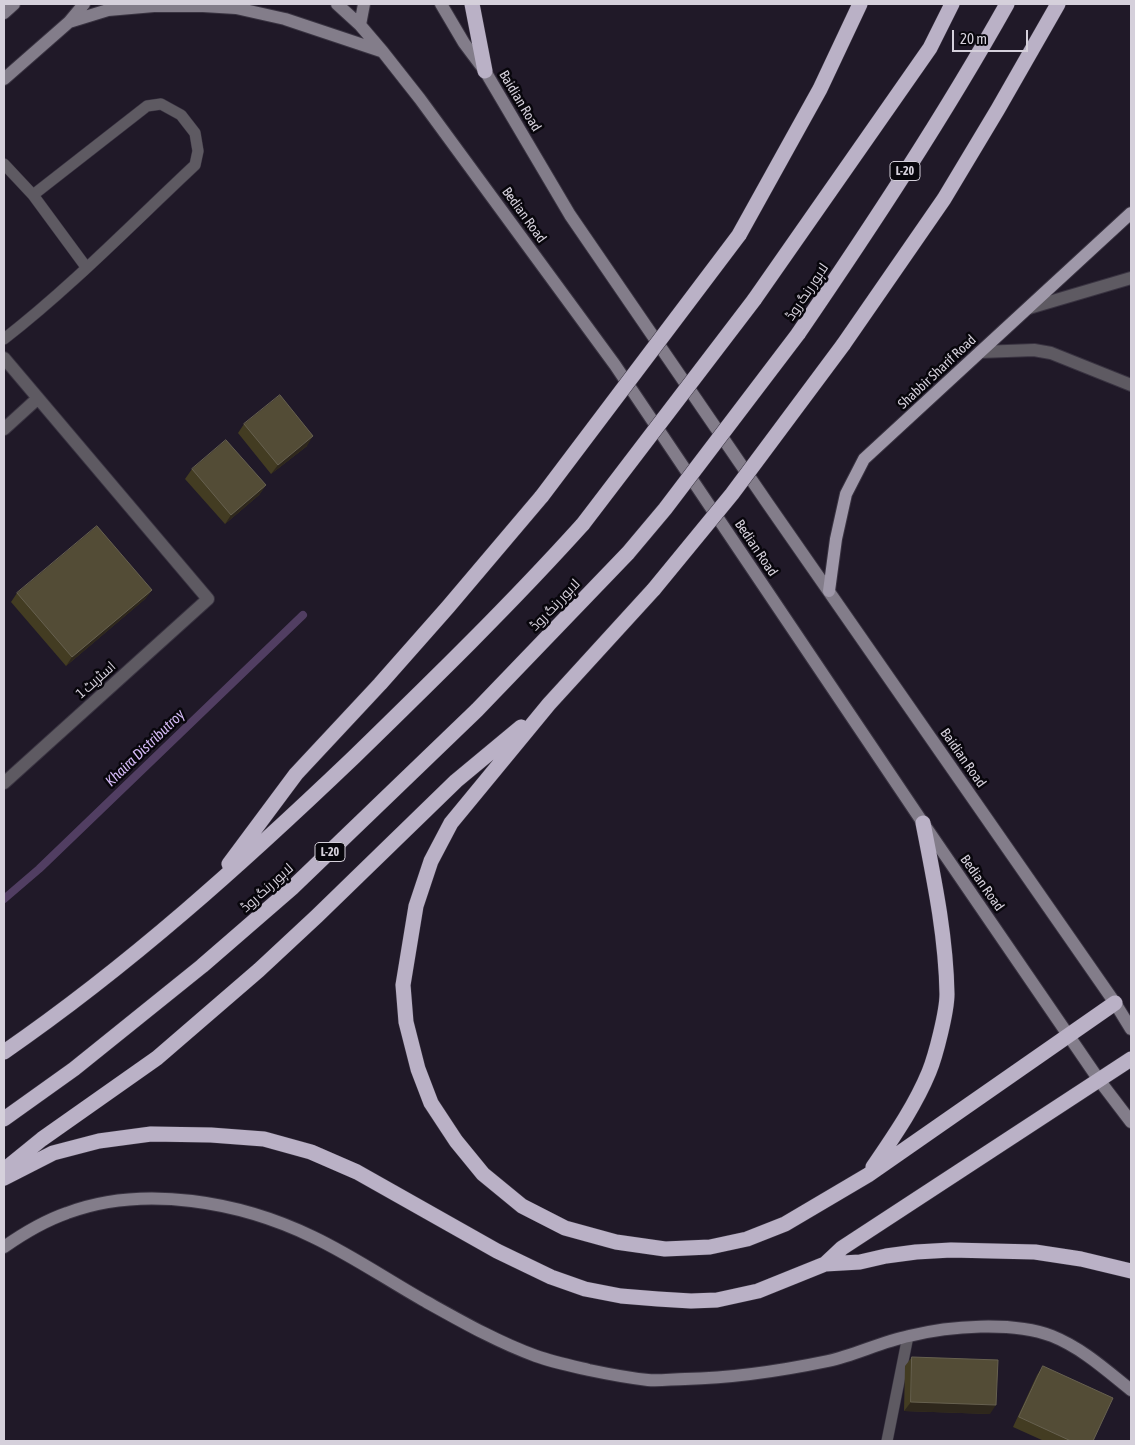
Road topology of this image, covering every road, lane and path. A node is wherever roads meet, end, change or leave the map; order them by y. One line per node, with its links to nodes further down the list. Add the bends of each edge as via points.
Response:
1 (14, 4): 11 (main road)
2 (84, 4): 12 (main road)
3 (337, 4): 13 (main road, Bedian Road)
4 (364, 4): 13 (main road)
5 (441, 4): 15 (main road, Baidian Road)
6 (472, 4): 15 (highway)
7 (860, 4): 33 (highway, bridge, via 820,89 739,236 542,496 442,614 296,774)
8 (952, 4): 33 (highway, bridge, via 930,48 754,300 583,524 430,683)
9 (1007, 4): 40 (highway, لاہور رنگ روڈ / L-20, bridge, via 967,75 798,334 628,553 476,710 292,888 82,1063)
10 (1058, 4): 30 (highway, bridge, via 944,199 843,345 732,494 654,589)
11 (4, 13)
12 (69, 22): 14 (main road, via 108,10 154,6 236,8 285,19); 16 (main road)
13 (360, 25): 14 (main road, Bedian Road)
14 (383, 52): 32 (main road, Bedian Road, via 615,365)
15 (484, 71): 29 (main road, Baidian Road, via 570,215)
16 (4, 79)
17 (4, 164): 18 (lane)
18 (32, 195): 20 (lane); 20 (lane, via 147,106 161,104 181,116 195,133 198,151 195,165)
19 (1131, 213): 22 (main road, Shabbir Sharif Road)
20 (86, 267): 23 (lane)
21 (1131, 278): 22 (street)
22 (1029, 308): 24 (main road, Shabbir Sharif Road)
23 (4, 339)
24 (980, 352): 26 (street, via 1034,350 1051,353); 29 (main road, Shabbir Sharif Road, via 864,459 846,494)
25 (4, 358): 27 (street)
26 (1131, 385)
27 (37, 399): 28 (street); 31 (street, اسٹریٹ 1, via 208,599)
28 (4, 429)
29 (829, 591): 34 (main road, Baidian Road)
30 (549, 704): 42 (highway, via 456,781 317,916 157,1058 42,1138); 43 (highway, via 451,824 431,861 416,906 403,985 406,1022 431,1103 456,1141 483,1174 522,1206 565,1228 616,1242 665,1249 710,1247 747,1239 785,1224)
31 (4, 783)
32 (923, 824): 36 (main road, Bedian Road); 43 (highway, via 943,936 947,996 930,1071 910,1111)
33 (207, 893): 37 (highway, via 106,978)
34 (1115, 1003): 35 (main road, Baidian Road); 36 (highway)
35 (1131, 1030)
36 (1069, 1035): 39 (main road, Bedian Road); 43 (highway)
37 (4, 1052)
38 (1131, 1059): 39 (highway)
39 (1099, 1080): 41 (main road, Bedian Road); 46 (highway, via 842,1248)
40 (4, 1119)
41 (1131, 1122)
42 (4, 1170)
43 (868, 1175)
44 (4, 1178): 46 (highway, via 53,1153 99,1141 151,1134 264,1139 311,1152 357,1172 497,1251 584,1289 621,1296 717,1300 758,1291)
45 (4, 1247): 48 (main road, via 30,1229 68,1212 106,1202 161,1198 222,1206 273,1220 312,1236 472,1326 537,1356 590,1370 650,1380 753,1375 832,1360)
46 (825, 1264): 47 (highway, via 951,1250 1035,1252)
47 (1131, 1271)
48 (908, 1336): 49 (main road, via 988,1327 1049,1335 1082,1350); 50 (lane)
49 (1131, 1390)
50 (887, 1441)

